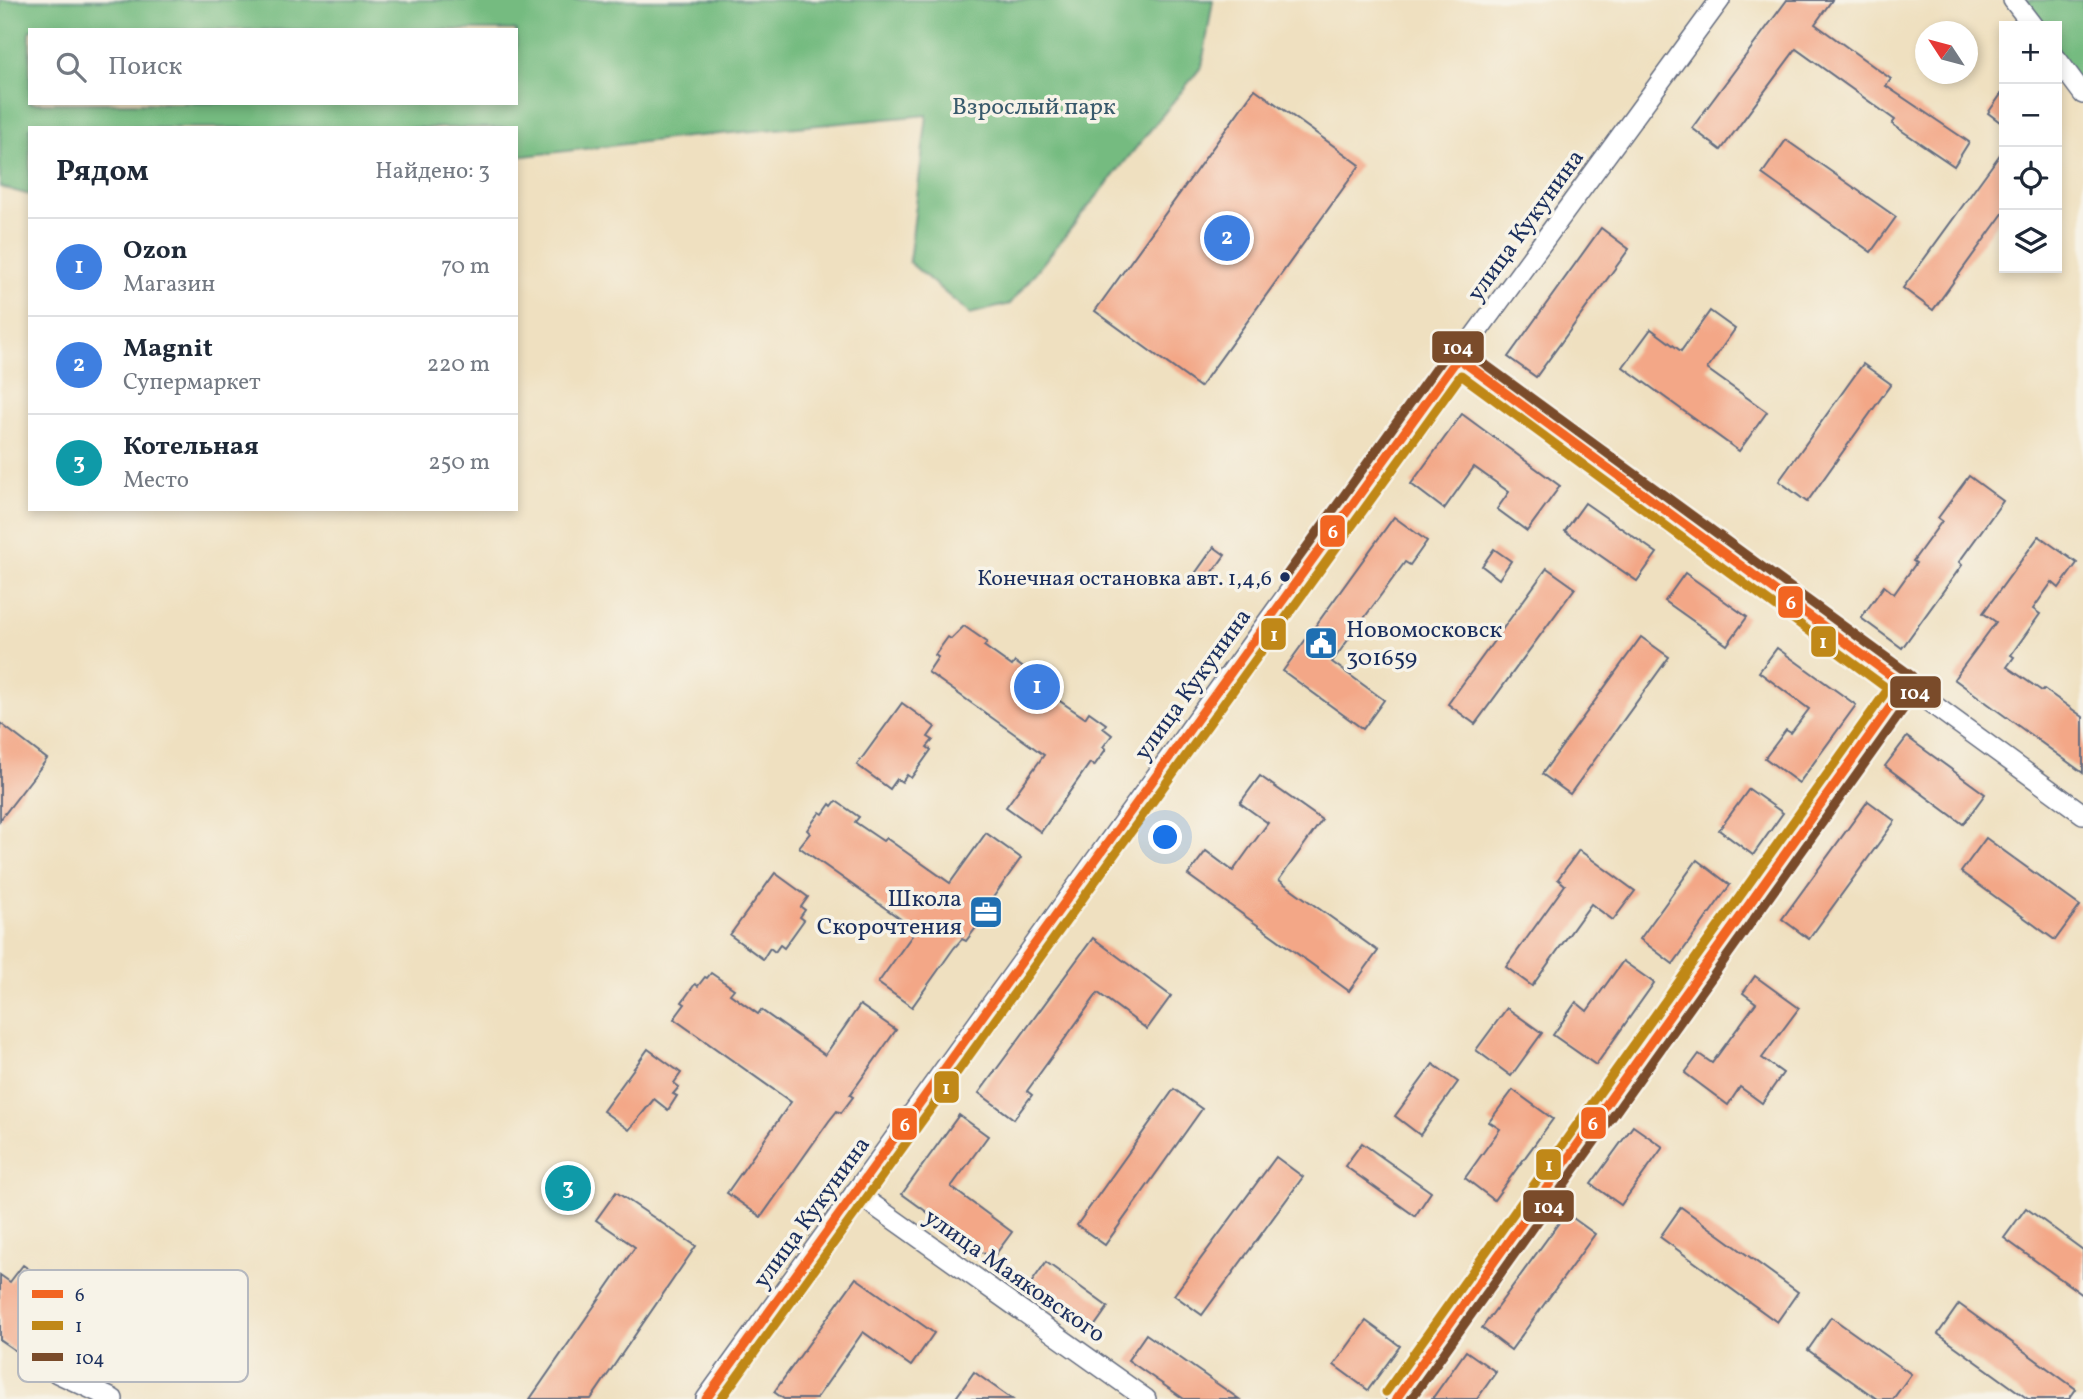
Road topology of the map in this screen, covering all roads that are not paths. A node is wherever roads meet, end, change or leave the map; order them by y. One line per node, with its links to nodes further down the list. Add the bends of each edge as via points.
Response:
1 (1720, 0): 6 (street, улица Кукунина)
2 (2013, 0): 3 (street)
3 (2029, 21)
4 (2062, 66): 5 (street)
5 (2083, 94)
6 (1458, 358): 7 (street); 9 (street, улица Кукунина)
7 (1905, 686): 8 (street); 14 (street)
8 (2083, 814)
9 (855, 1192): 12 (street, улица Кукунина); 13 (street, улица Маяковского)
10 (76, 1382): 11 (street)
11 (113, 1399)
12 (706, 1399)
13 (1146, 1399)
14 (1396, 1399)

